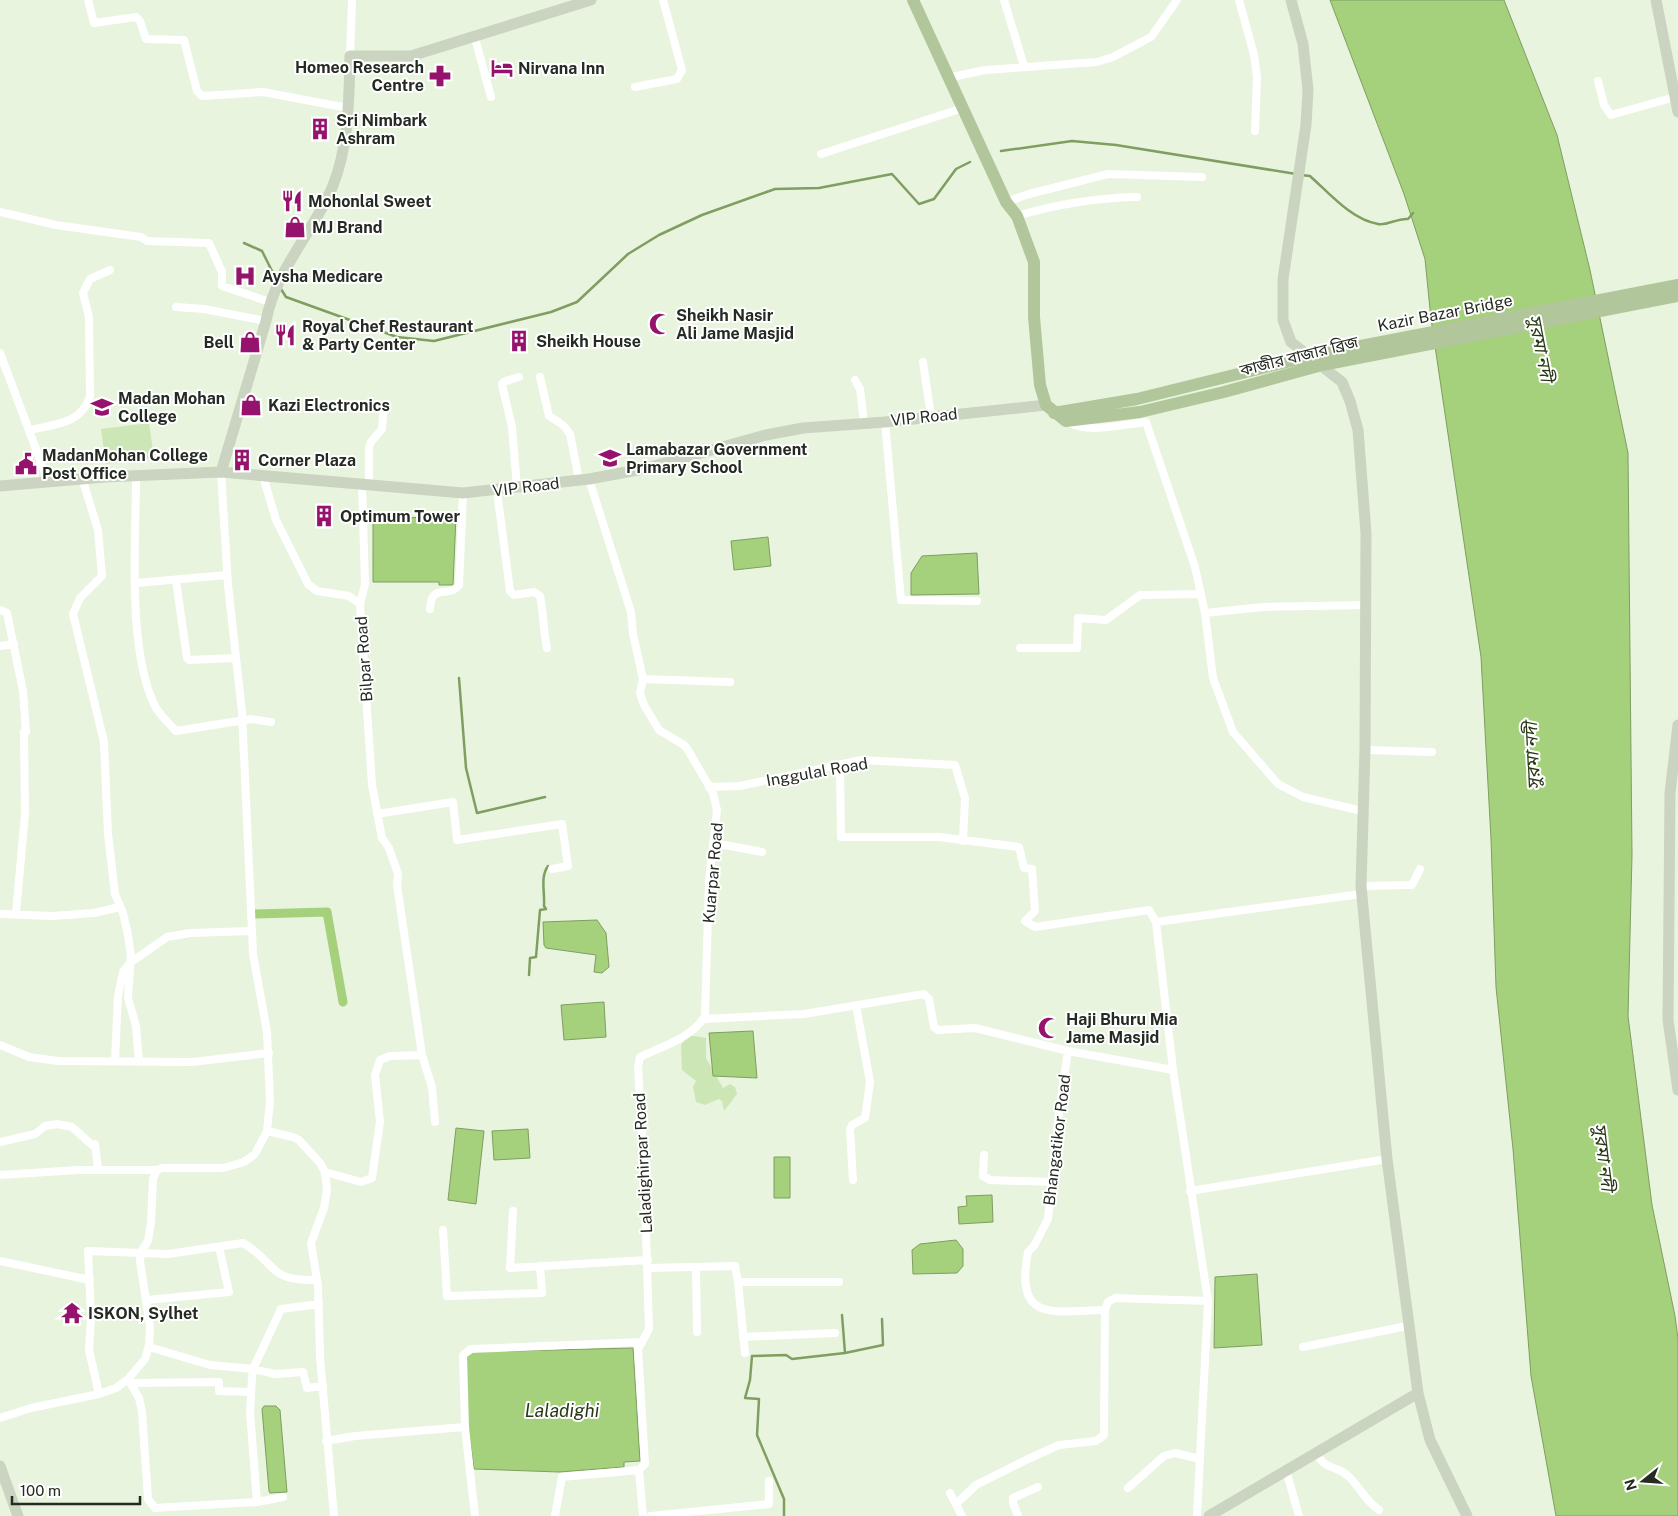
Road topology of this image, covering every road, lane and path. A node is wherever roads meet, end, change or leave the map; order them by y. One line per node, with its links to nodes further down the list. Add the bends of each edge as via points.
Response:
1 (88, 0): 19 (street, via 94,23 136,18 140,20 146,39 184,40 197,91 202,96 263,92)
2 (352, 0): 12 (street)
3 (591, 0): 11 (street)
4 (663, 0): 16 (street, via 682,70 677,78)
5 (913, 0): 14 (main road)
6 (1004, 0): 13 (street)
7 (1177, 0): 13 (street, via 1151,37 1113,57 1097,62)
8 (1239, 0): 22 (street, via 1257,77)
9 (1290, 0): 64 (street, via 1303,44 1308,90 1306,125 1283,279 1283,320 1291,342 1342,382 1350,401 1358,430 1366,534)
10 (1656, 0): 18 (street)
11 (475, 38): 12 (street, via 411,56); 17 (street)
12 (350, 56): 19 (street)
13 (1024, 66): 14 (street)
14 (948, 78): 20 (main road)
15 (1598, 81): 18 (street, via 1604,105 1611,115)
16 (635, 87)
17 (491, 97)
18 (1675, 97): 21 (street)
19 (348, 108): 32 (street, via 342,153 332,188)
20 (964, 108): 23 (street); 26 (main road)
21 (1678, 112)
22 (1256, 131)
23 (821, 154)
24 (1202, 177): 26 (street, via 1108,174)
25 (1137, 197): 28 (street, via 1101,198)
26 (1006, 202): 28 (main road)
27 (0, 212): 32 (street, via 56,225 141,237 147,241 210,243 222,272 222,286)
28 (1017, 216): 41 (main road, via 1034,262 1034,317 1040,386)
29 (110, 270): 46 (street, via 90,280 82,293 89,318 88,405 78,417)
30 (1678, 285): 41 (main road, Kazir Bazar Bridge, via 1329,352 1095,408)
31 (1678, 296): 43 (main road, কাজীর বাজার ব্রিজ, via 1322,365 1140,412)
32 (270, 300): 34 (street)
33 (176, 307): 34 (street)
34 (266, 321): 47 (street)
35 (0, 354): 46 (street)
36 (924, 362): 42 (street)
37 (519, 377): 55 (street, via 502,383 512,427)
38 (540, 377): 51 (street, Kuarpar Road, via 549,416 570,434)
39 (856, 380): 45 (street)
40 (384, 405): 53 (street, via 382,429 371,442)
41 (1050, 409): 42 (street, VIP Road); 43 (main road)
42 (931, 416): 44 (street, VIP Road)
43 (1066, 421): 61 (street, via 1075,427 1093,428 1146,422 1195,567)
44 (885, 422): 45 (street, VIP Road); 62 (street, via 901,600)
45 (864, 423): 51 (street, VIP Road, via 784,431 679,461)
46 (30, 430): 52 (street)
47 (221, 472): 48 (street, VIP Road); 49 (street, VIP Road); 58 (street)
48 (136, 475): 50 (street, VIP Road); 60 (street)
49 (263, 476): 53 (street, VIP Road); 63 (street, Bilpar Road, via 276,520 308,584 317,591 349,596)
50 (82, 478): 52 (street, VIP Road); 91 (street, via 98,530 102,576 80,598 73,614 104,742 108,834 114,894)
51 (584, 480): 55 (street, VIP Road); 73 (street, Kuarpar Road, via 631,612)
52 (48, 481): 54 (street, VIP Road)
53 (366, 485): 57 (street, VIP Road); 63 (street, via 365,584)
54 (0, 486)
55 (517, 487): 56 (street, VIP Road)
56 (497, 491): 57 (street, VIP Road); 70 (street, via 512,593 534,592 540,596)
57 (463, 493): 65 (street, via 460,585 454,590 436,593)
58 (228, 575): 59 (street); 72 (street)
59 (176, 580): 60 (street); 72 (street, via 187,658)
60 (136, 584): 75 (street, via 139,642 154,705 176,731)
61 (1201, 594): 67 (street); 71 (street, via 1140,595 1106,620 1078,618 1077,648)
62 (977, 601)
63 (360, 604): 83 (street, Bilpar Road, via 372,785)
64 (1367, 605): 67 (street, via 1263,607); 78 (street)
65 (430, 609)
66 (0, 610): 68 (street, via 8,613)
67 (1204, 613): 82 (street, via 1213,678 1233,732 1278,784 1303,797)
68 (14, 644): 69 (street); 92 (street, via 26,732 25,814)
69 (0, 646)
70 (547, 648)
71 (1020, 648)
72 (235, 658): 75 (street)
73 (643, 679): 74 (street); 81 (street, Kuarpar Road, via 640,693 649,716 659,730 684,745)
74 (730, 682)
75 (242, 721): 76 (street, via 262,719); 95 (street)
76 (271, 722)
77 (1678, 725): 84 (street, via 1670,794)
78 (1364, 750): 79 (street); 82 (street)
79 (1432, 752)
80 (840, 764): 81 (street, Inggulal Road, via 740,786); 85 (street, Inggulal Road, via 861,760 955,765 965,798); 85 (street, via 841,837 939,837)
81 (709, 787): 86 (street, Kuarpar Road, via 717,810)
82 (1362, 811): 90 (street)
83 (377, 814): 88 (street, via 453,802 457,840 562,824 568,866); 102 (street, Bilpar Road, via 382,838 398,874)
84 (1675, 838): 106 (street, via 1668,1020)
85 (963, 841): 94 (street, via 1019,847 1024,868 1032,869 1035,911 1025,921 1035,928 1149,910)
86 (714, 843): 87 (street); 98 (street, Kuarpar Road, via 709,881)
87 (762, 852)
88 (552, 868)
89 (1420, 869): 90 (street, via 1412,885)
90 (1361, 890): 94 (street); 111 (street)
91 (120, 907): 92 (street, via 94,913 52,916); 96 (street, via 128,935)
92 (16, 913): 93 (street)
93 (0, 914)
94 (1156, 922): 105 (street)
95 (251, 931): 96 (street, via 167,937); 101 (street)
96 (130, 963): 103 (street, via 123,972 118,996); 104 (street, via 128,998 136,1026)
97 (856, 1005): 98 (street, via 804,1014); 100 (street, via 924,994 929,999 934,1027 938,1030 975,1028); 116 (street, via 870,1082 866,1118 852,1124 850,1130)
98 (703, 1019): 124 (street, Laladighirpar Road, via 695,1028 640,1057)
99 (0, 1044): 103 (street, via 29,1057 58,1061)
100 (1068, 1051): 105 (street); 117 (street, Bhangatikor Road)
101 (269, 1053): 104 (street, via 192,1062); 108 (street)
102 (422, 1054): 107 (street, Bilpar Road, via 432,1086); 114 (street, via 390,1056 380,1060 375,1075 380,1122 372,1178 361,1182)
103 (116, 1061): 104 (street)
104 (139, 1062)
105 (1173, 1070): 118 (street)
106 (1678, 1090)
107 (435, 1122)
108 (267, 1131): 113 (street, via 255,1154 244,1162 223,1168 167,1167); 114 (street, via 299,1140)
109 (0, 1142): 112 (street, via 35,1134 45,1126 72,1127 92,1145 95,1144)
110 (984, 1155): 117 (street, via 983,1176 990,1180)
111 (1386, 1160): 118 (street); 135 (street)
112 (98, 1170): 113 (street); 115 (street)
113 (157, 1170): 122 (street, via 153,1179 148,1240)
114 (325, 1172): 128 (street, via 324,1208 311,1243)
115 (0, 1175)
116 (852, 1180)
117 (1052, 1182): 134 (street, Bhangatikor Road, via 1048,1218 1028,1252 1028,1295 1037,1308 1046,1311)
118 (1190, 1191): 132 (street)
119 (513, 1211): 125 (street, via 510,1268)
120 (443, 1230): 125 (street, via 447,1296 542,1293)
121 (219, 1248): 122 (street, via 168,1254); 128 (street, via 243,1244 280,1276 296,1281); 131 (street, via 229,1292)
122 (141, 1252): 127 (street, via 88,1251); 131 (street)
123 (0, 1261): 127 (street)
124 (648, 1264): 125 (street); 126 (street); 139 (street, Laladighirpar Road, via 649,1329)
125 (540, 1266)
126 (696, 1267): 129 (street, via 735,1266); 136 (street)
127 (90, 1280): 148 (street, via 89,1350)
128 (317, 1280): 133 (street)
129 (738, 1282): 130 (street); 138 (street)
130 (839, 1282)
131 (147, 1300): 140 (street)
132 (1208, 1301): 134 (street, via 1115,1298 1108,1302); 153 (street)
133 (319, 1304): 143 (street, via 281,1309); 145 (street)
134 (1105, 1310): 163 (street, via 1104,1435 1096,1441 1059,1445 1026,1460 976,1485)
135 (1407, 1326): 141 (street); 147 (street)
136 (696, 1332)
137 (835, 1333): 138 (street)
138 (743, 1337): 142 (street)
139 (642, 1342): 150 (street, via 470,1349 463,1355); 155 (street, Laladighirpar Road, via 638,1349 645,1464)
140 (149, 1347): 143 (street, via 210,1366); 144 (street, via 145,1359)
141 (1303, 1347)
142 (745, 1353)
143 (253, 1369): 145 (street, via 275,1374 303,1372 307,1388); 146 (street)
144 (129, 1381): 146 (street, via 219,1382 219,1391); 148 (street); 162 (street, via 139,1398 142,1412 150,1504 155,1508)
145 (323, 1386): 151 (street)
146 (251, 1392): 162 (street)
147 (1418, 1393): 152 (street); 178 (street, via 1430,1440)
148 (99, 1394): 149 (street, via 30,1408)
149 (0, 1418)
150 (465, 1427): 151 (street, via 364,1434); 168 (street)
151 (326, 1441): 167 (street)
152 (1316, 1452): 156 (street); 165 (street, via 1325,1466 1345,1474 1367,1502)
153 (1200, 1459): 159 (street, via 1175,1453 1164,1456); 175 (street)
154 (0, 1466): 166 (street)
155 (639, 1470): 169 (street, via 562,1477); 170 (street, Laladighirpar Road)
156 (1286, 1470): 176 (street); 177 (street)
157 (769, 1481): 164 (street, via 769,1504)
158 (1038, 1487): 174 (street, via 1013,1498)
159 (1128, 1488)
160 (950, 1493): 163 (street)
161 (283, 1496): 162 (street)
162 (257, 1502)
163 (956, 1504): 173 (street)
164 (733, 1507): 171 (street); 172 (street)
165 (1379, 1510)
166 (18, 1516)
167 (334, 1516)
168 (475, 1516)
169 (555, 1516)
170 (643, 1516)
171 (651, 1516)
172 (734, 1516)
173 (962, 1516)
174 (1018, 1516)
175 (1197, 1516)
176 (1209, 1516)
177 (1299, 1516)
178 (1467, 1516)

